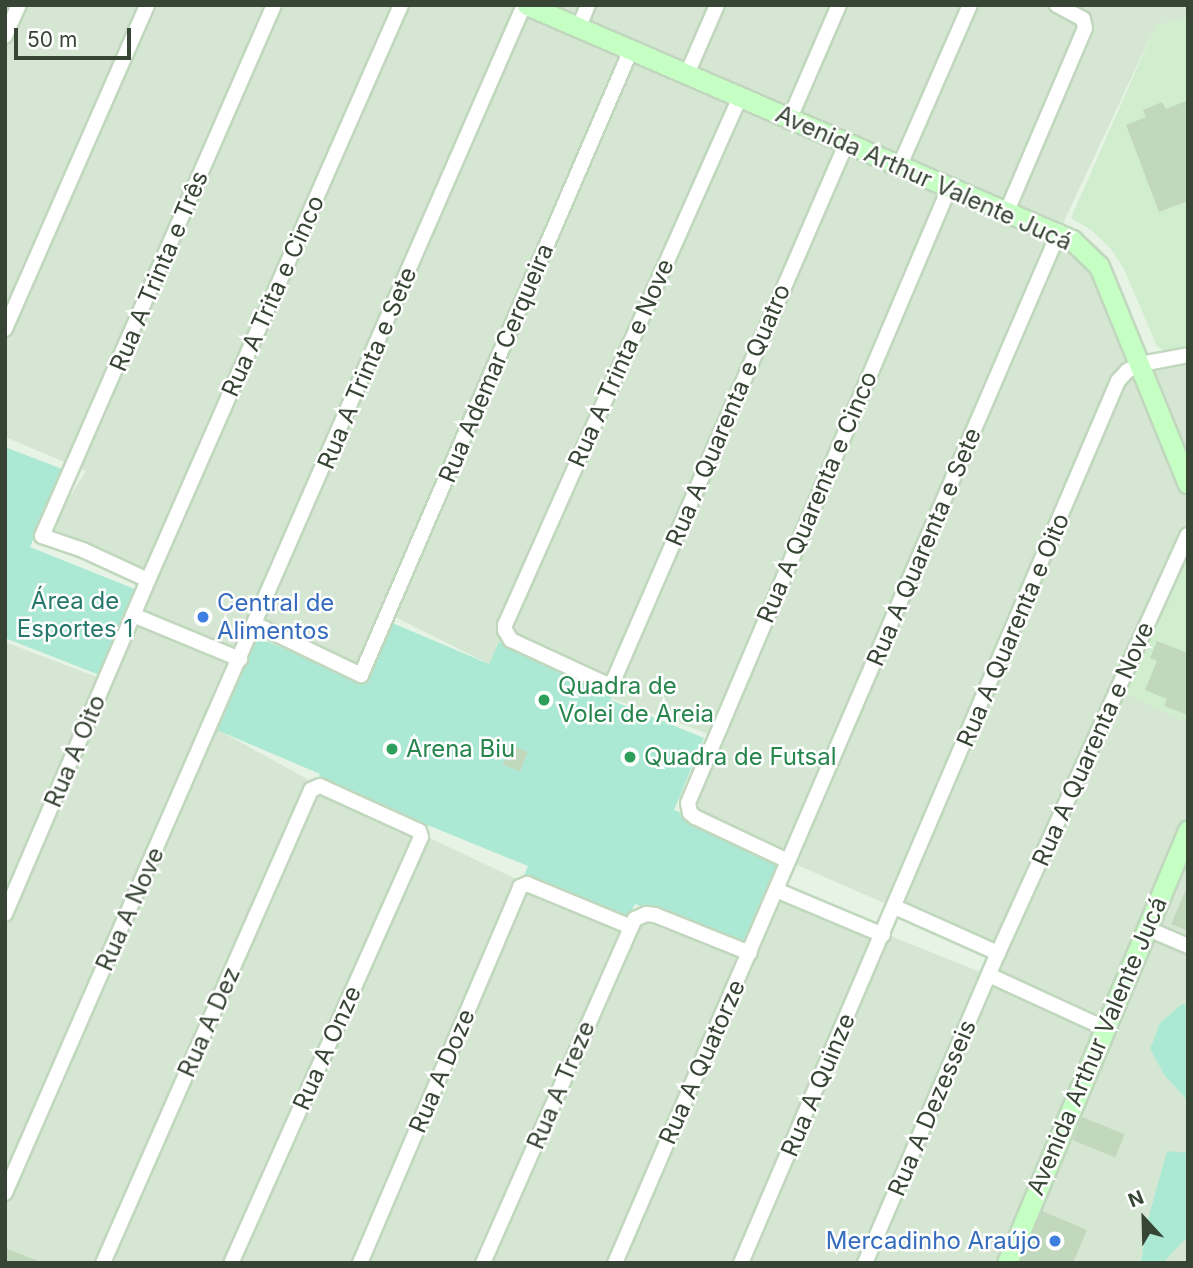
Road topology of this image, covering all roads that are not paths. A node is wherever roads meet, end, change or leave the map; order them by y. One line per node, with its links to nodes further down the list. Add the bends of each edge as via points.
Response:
1 (19, 5): 12 (street)
2 (147, 5): 22 (street)
3 (274, 5): 27 (street, Rua A Trinta e Três, via 42,536)
4 (401, 5): 27 (street, Rua A Trita e Cinco)
5 (525, 5): 11 (street, Avenida Arthur Valente Jucá); 29 (street, Rua A Trinta e Sete)
6 (588, 5): 11 (street)
7 (717, 5): 14 (street)
8 (839, 5): 16 (street)
9 (970, 5): 18 (street)
10 (1056, 5): 20 (street, via 1083,19 1085,28)
11 (579, 27): 13 (street, Avenida Arthur Valente Jucá)
12 (5, 36)
13 (631, 50): 14 (street, Avenida Arthur Valente Jucá); 29 (street, Rua Ademar Cerqueira, via 360,675)
14 (687, 74): 15 (street, Avenida Arthur Valente Jucá)
15 (740, 97): 16 (street, Avenida Arthur Valente Jucá); 31 (street, Rua A Trinta e Nove, via 505,630 511,640)
16 (790, 118): 17 (street, Avenida Arthur Valente Jucá)
17 (846, 142): 18 (street, Avenida Arthur Valente Jucá); 31 (street, Rua A Quarenta e Quatro)
18 (900, 165): 19 (street, Avenida Arthur Valente Jucá)
19 (950, 186): 20 (street, Avenida Arthur Valente Jucá); 34 (street, Rua A Quarenta e Cinco, via 709,749 688,808 695,817)
20 (1007, 211): 21 (street, Avenida Arthur Valente Jucá)
21 (1059, 232): 24 (street, Avenida Arthur Valente Jucá, via 1099,266); 34 (street, Rua A Quarenta e Sete)
22 (5, 329)
23 (1188, 355): 24 (street)
24 (1141, 363): 25 (street, Avenida Arthur Valente Jucá); 36 (street, Rua A Quarenta e Oito, via 1118,381)
25 (1188, 484)
26 (1188, 535): 43 (street, Rua A Quarenta e Nove)
27 (147, 584): 28 (street, Rua A Oito)
28 (133, 615): 30 (street); 37 (street, Rua A Oito)
29 (256, 624): 30 (street, Rua A Nove)
30 (240, 659): 46 (street, Rua A Nove)
31 (608, 685)
32 (320, 786): 47 (street, Rua A Dez, via 311,790); 48 (street, Rua A Onze, via 421,832)
33 (1188, 830): 39 (street, Avenida Arthur Valente Jucá)
34 (788, 861): 35 (street, Rua A Quatorze)
35 (776, 890): 40 (street); 42 (street, Rua A Quatorze)
36 (895, 906): 40 (street, Rua A Quinze); 43 (street)
37 (5, 914)
38 (629, 926): 42 (street, via 646,914); 49 (street, Rua A Doze, via 527,884 520,887); 50 (street, Rua A Treze)
39 (1146, 928): 41 (street); 45 (street, Avenida Arthur Valente Jucá)
40 (883, 935): 52 (street, Rua A Quinze)
41 (1188, 946)
42 (750, 953): 51 (street, Rua A Quatorze)
43 (998, 953): 44 (street, Rua A Dezesseis)
44 (989, 975): 45 (street); 53 (street, Rua A Dezesseis)
45 (1104, 1028): 54 (street, Avenida Arthur Valente Jucá)
46 (5, 1193)
47 (103, 1263)
48 (231, 1263)
49 (360, 1263)
50 (484, 1263)
51 (615, 1263)
52 (741, 1263)
53 (865, 1263)
54 (1007, 1263)

